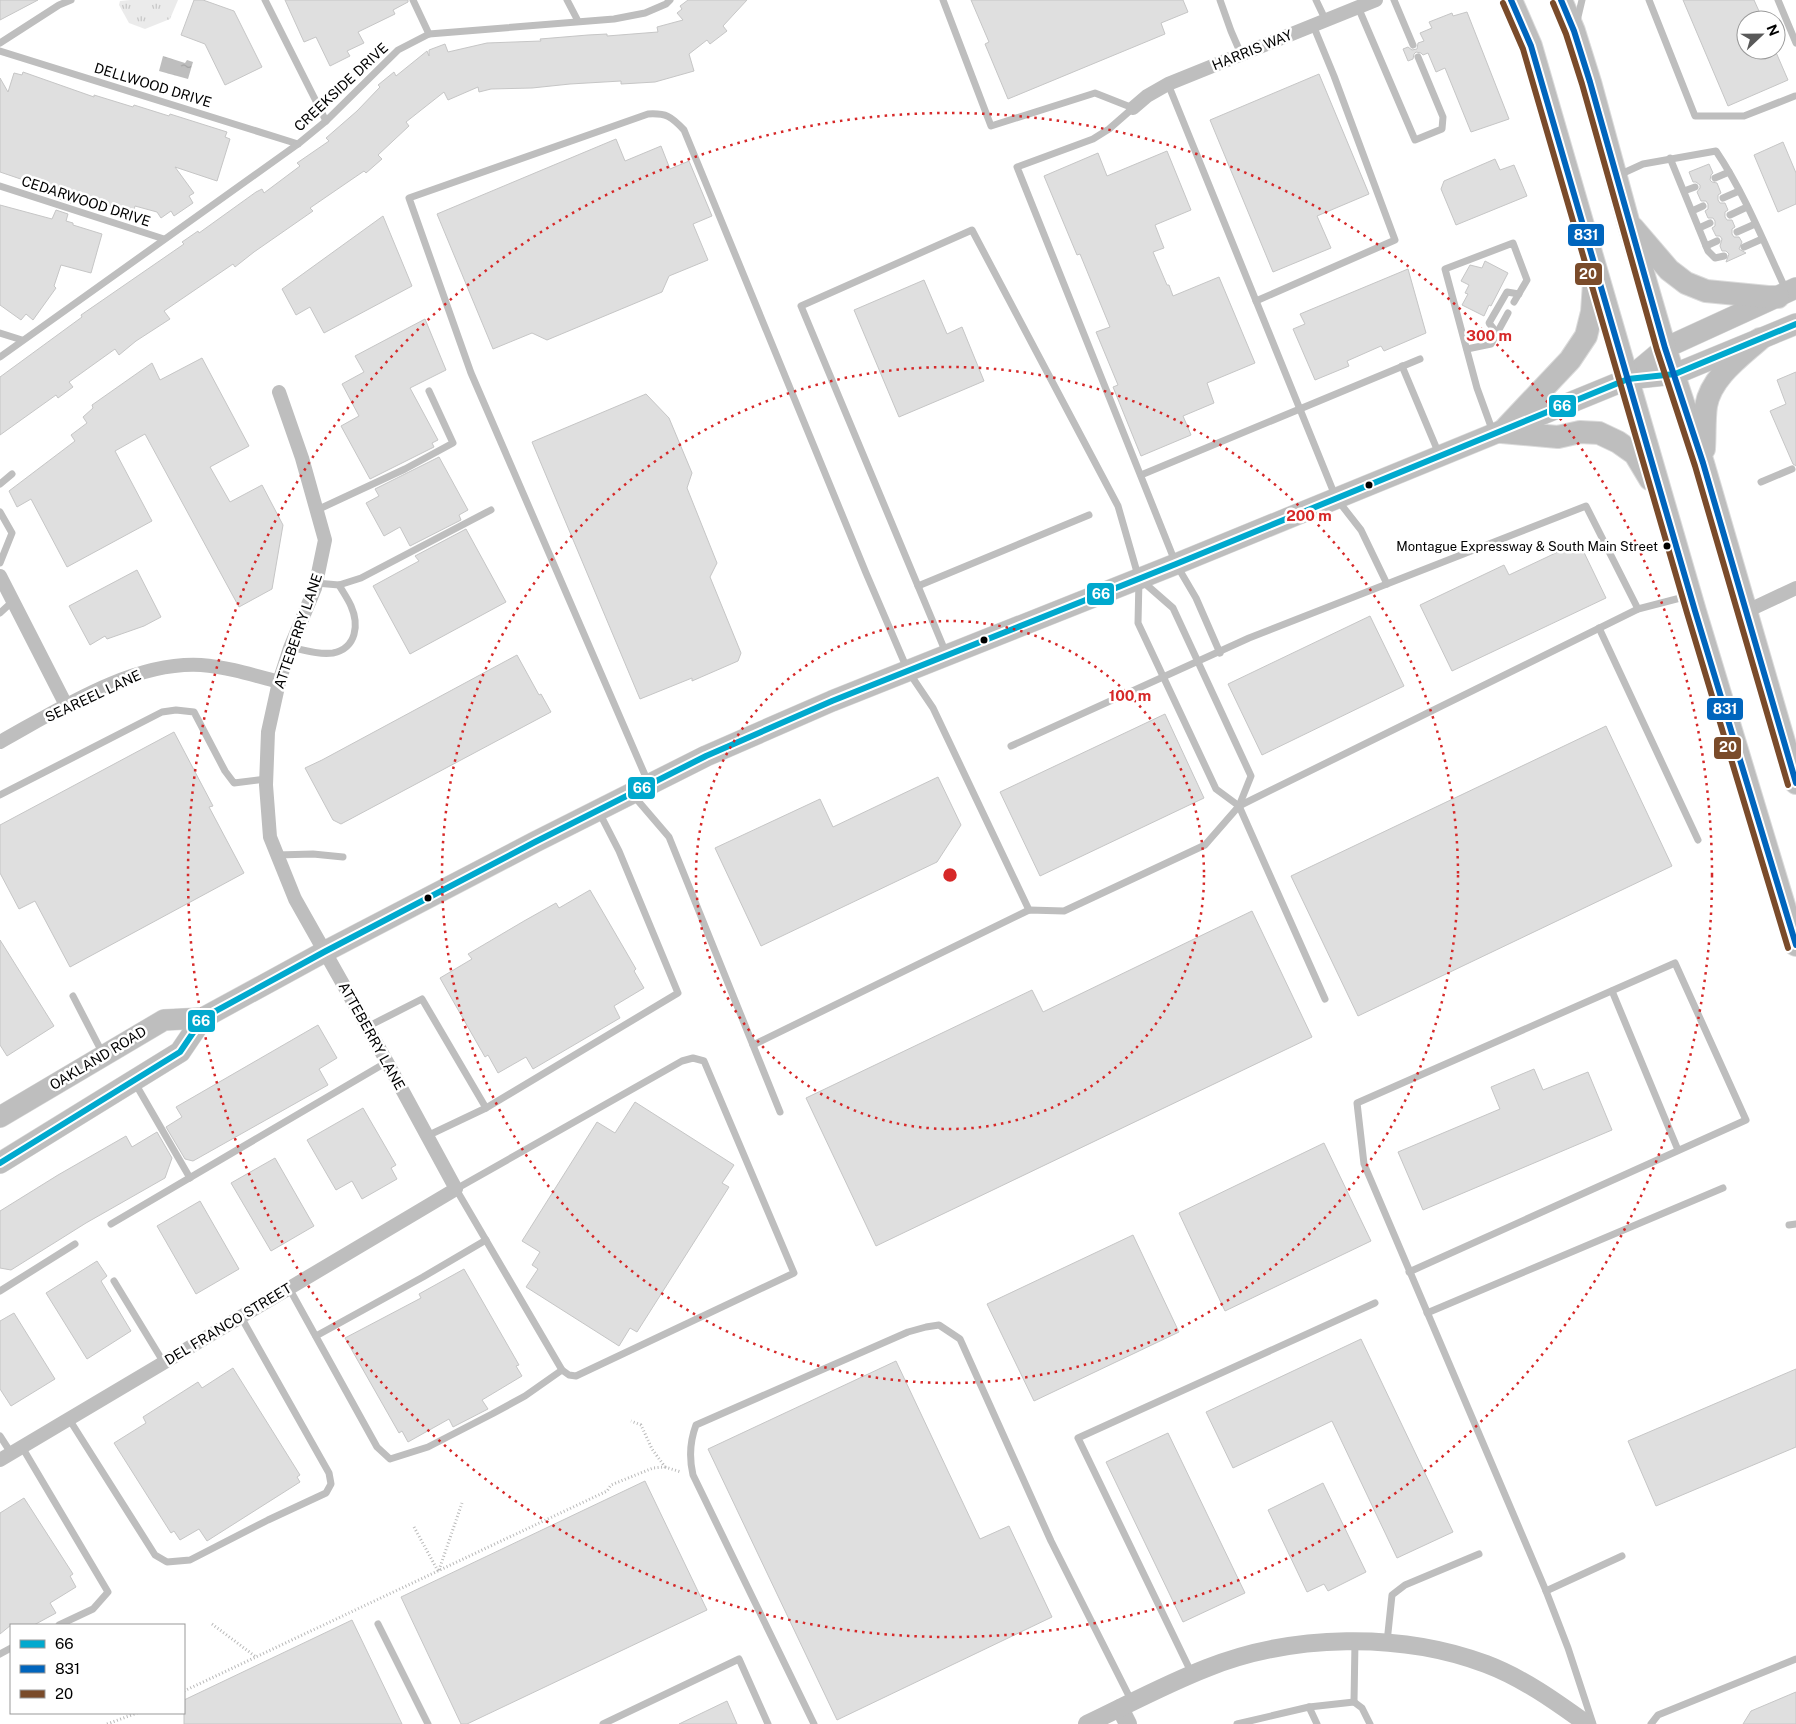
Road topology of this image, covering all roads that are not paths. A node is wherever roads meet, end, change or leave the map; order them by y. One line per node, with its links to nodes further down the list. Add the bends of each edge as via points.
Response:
1 (71, 0): 21 (lane)
2 (265, 0): 30 (lane)
3 (413, 0): 20 (lane)
4 (567, 0): 17 (lane)
5 (670, 0): 17 (lane, CREEKSIDE DRIVE, via 645,14 614,20)
6 (943, 0): 29 (lane, via 991,126 1095,93)
7 (1220, 0): 25 (lane)
8 (1316, 0): 18 (lane)
9 (1376, 0): 16 (street, HARRIS WAY)
10 (1394, 0): 23 (lane)
11 (1511, 0): 56 (highway, via 1531,46)
12 (1560, 0): 19 (highway)
13 (1582, 0): 19 (lane)
14 (1649, 0): 28 (lane, via 1695,116 1744,116)
15 (1778, 0): 22 (lane)
16 (1358, 7): 18 (street, HARRIS WAY); 26 (lane, via 1415,140 1442,129 1442,117)
17 (578, 21): 20 (lane, CREEKSIDE DRIVE)
18 (1319, 23): 25 (street, HARRIS WAY); 59 (lane, via 1334,76 1395,240)
19 (1574, 31): 34 (highway)
20 (429, 34): 30 (lane, CREEKSIDE DRIVE, via 398,50)
21 (0, 43)
22 (1796, 43)
23 (1413, 45)
24 (0, 51): 31 (lane, DELLWOOD DRIVE)
25 (1241, 54): 27 (street, HARRIS WAY)
26 (1418, 57)
27 (1168, 84): 29 (street, HARRIS WAY); 59 (lane)
28 (1796, 95)
29 (1133, 108): 82 (lane, via 1093,139 1017,167)
30 (326, 121): 31 (lane, CREEKSIDE DRIVE)
31 (298, 144): 50 (lane, CREEKSIDE DRIVE)
32 (1670, 158): 33 (lane, via 1716,151); 34 (lane, via 1642,164); 39 (lane)
33 (1729, 172): 35 (lane); 38 (lane)
34 (1616, 176): 45 (highway)
35 (1715, 178)
36 (0, 186): 50 (lane, CEDARWOOD DRIVE)
37 (1695, 187): 39 (lane)
38 (1739, 191): 40 (lane); 42 (lane)
39 (1684, 192): 43 (lane)
40 (1723, 198)
41 (1703, 206): 43 (lane)
42 (1748, 207): 44 (lane); 47 (lane)
43 (1692, 211): 48 (lane)
44 (1730, 215)
45 (1628, 222): 57 (highway, via 1669,270 1686,283 1706,291 1768,298); 67 (highway)
46 (1710, 223): 48 (lane)
47 (1756, 224): 49 (lane); 51 (lane)
48 (1698, 228): 53 (lane)
49 (1737, 232)
50 (164, 238): 66 (lane, CREEKSIDE DRIVE)
51 (1762, 239): 54 (lane); 57 (lane)
52 (1718, 241): 53 (lane)
53 (1706, 246): 55 (lane, via 1715,258)
54 (1744, 247)
55 (1724, 256)
56 (1595, 269): 73 (highway); 77 (highway, via 1592,312 1586,336 1570,360)
57 (1787, 293): 67 (main road, OAKLAND ROAD)
58 (1519, 294): 60 (lane); 64 (lane, via 1507,292 1489,323); 68 (lane, via 1527,280 1513,243 1445,269)
59 (1256, 301): 76 (lane)
60 (1514, 302)
61 (1508, 313): 64 (lane)
62 (1796, 324): 65 (main road, OAKLAND ROAD)
63 (0, 333): 66 (lane)
64 (1497, 333): 68 (lane, via 1491,344)
65 (1760, 339): 72 (main road, OAKLAND ROAD); 79 (highway, via 1730,365 1714,386 1706,405)
66 (22, 340): 69 (lane, CREEKSIDE DRIVE)
67 (1665, 348): 72 (highway); 73 (main road, OAKLAND ROAD)
68 (1467, 349): 77 (lane, via 1477,388)
69 (0, 357)
70 (1420, 359): 71 (lane)
71 (1402, 366): 76 (lane); 78 (lane)
72 (1675, 374): 73 (main road, OAKLAND ROAD); 79 (highway)
73 (1628, 380): 77 (main road, OAKLAND ROAD); 86 (highway)
74 (429, 391): 87 (lane, via 453,443)
75 (279, 392): 87 (street, ATTEBERRY LANE)
76 (1300, 408): 82 (lane); 85 (lane)
77 (1498, 433): 78 (main road, OAKLAND ROAD); 86 (highway, via 1558,437 1580,432 1599,433 1635,454)
78 (1440, 456): 85 (main road, OAKLAND ROAD)
79 (1704, 463): 103 (highway)
80 (1792, 469): 83 (lane)
81 (12, 474): 84 (lane)
82 (1141, 475): 92 (lane)
83 (1762, 482)
84 (0, 484)
85 (1336, 498): 92 (main road, OAKLAND ROAD); 96 (lane, via 1361,530)
86 (1663, 500): 100 (highway)
87 (317, 510): 95 (street, ATTEBERRY LANE, via 325,540)
88 (492, 510): 97 (lane, via 361,578)
89 (0, 512): 91 (lane, via 12,532)
90 (1089, 515): 98 (lane)
91 (0, 563)
92 (1176, 564): 94 (main road, OAKLAND ROAD); 107 (lane, via 1196,598)
93 (0, 576): 101 (street)
94 (1139, 579): 98 (lane, via 1118,506 972,230 801,306); 108 (main road, OAKLAND ROAD); 109 (lane, via 1173,608); 111 (lane, via 1138,623)
95 (316, 583): 97 (lane); 106 (street, ATTEBERRY LANE)
96 (1387, 584): 102 (lane, via 1586,506); 107 (lane, via 1249,638)
97 (339, 585): 106 (lane, via 351,606 356,631 350,644 335,652 320,653)
98 (918, 586): 108 (lane)
99 (1796, 588): 103 (street)
100 (1690, 595): 102 (lane); 126 (highway)
101 (13, 601): 104 (lane); 113 (street)
102 (1638, 609): 105 (lane)
103 (1747, 611): 117 (highway)
104 (0, 613)
105 (1599, 628): 120 (lane); 122 (lane)
106 (290, 647): 112 (street, ATTEBERRY LANE)
107 (1220, 653): 109 (lane)
108 (947, 656): 110 (main road, OAKLAND ROAD)
109 (1198, 662): 111 (lane); 120 (lane, via 1251,776)
110 (908, 671): 118 (main road, OAKLAND ROAD, via 732,745); 118 (lane, via 684,130 673,118 648,114 409,198 471,373); 125 (lane, via 933,708)
111 (1163, 677): 115 (lane); 120 (lane, via 1216,788)
112 (279, 682): 113 (street, SEAREEL LANE, via 235,670 200,665 173,666 119,680); 116 (street, ATTEBERRY LANE, via 268,732)
113 (66, 706): 114 (street, SEAREEL LANE)
114 (0, 742)
115 (1011, 746)
116 (266, 778): 119 (lane, via 234,782 194,712 176,710 162,712); 123 (street, ATTEBERRY LANE, via 270,837)
117 (1796, 783)
118 (640, 789): 121 (main road, OAKLAND ROAD); 133 (lane, via 669,837)
119 (0, 794)
120 (1239, 806): 125 (lane, via 1205,845 1064,912); 130 (lane)
121 (598, 810): 127 (main road, OAKLAND ROAD); 137 (lane, via 619,851 678,993)
122 (1698, 840)
123 (277, 855): 124 (lane); 127 (street, ATTEBERRY LANE, via 295,899)
124 (343, 857)
125 (1029, 910): 133 (lane)
126 (1796, 945)
127 (324, 952): 131 (main road, OAKLAND ROAD); 132 (street, ATTEBERRY LANE)
128 (1612, 991): 141 (lane); 141 (lane, via 1676,963 1746,1120); 149 (lane, via 1357,1103 1364,1164)
129 (73, 996): 134 (lane)
130 (1325, 999)
131 (203, 1018): 134 (main road, OAKLAND ROAD, via 164,1020); 136 (main road, OAKLAND ROAD, via 180,1052)
132 (367, 1026): 135 (street, ATTEBERRY LANE); 137 (lane, via 422,999)
133 (753, 1045): 138 (lane)
134 (104, 1054): 139 (main road, OAKLAND ROAD)
135 (388, 1062): 140 (street, ATTEBERRY LANE); 143 (lane)
136 (134, 1081): 142 (main road, OAKLAND ROAD); 143 (lane)
137 (486, 1108): 140 (lane)
138 (780, 1112)
139 (0, 1118)
140 (427, 1136): 145 (street, ATTEBERRY LANE)
141 (1678, 1150): 149 (lane)
142 (0, 1163)
143 (190, 1178): 146 (lane)
144 (1723, 1188): 155 (lane)
145 (456, 1189): 147 (lane); 152 (street, DEL FRANCO STREET); 159 (lane, via 682,1061 693,1058 704,1061 794,1273 576,1376)
146 (111, 1224)
147 (486, 1240): 157 (lane); 159 (lane)
148 (75, 1244): 153 (lane)
149 (1409, 1272): 155 (lane)
150 (0, 1280): 153 (lane)
151 (114, 1281): 158 (lane)
152 (290, 1288): 156 (street, DEL FRANCO STREET); 157 (lane)
153 (2, 1289)
154 (1375, 1303): 171 (lane, via 1078,1438)
155 (1427, 1313): 165 (lane)
156 (241, 1316): 158 (street, DEL FRANCO STREET); 160 (lane, via 329,1472 331,1484 326,1493 190,1560 167,1562 155,1554)
157 (316, 1336): 159 (lane, via 377,1447 390,1459 428,1447 492,1414)
158 (164, 1362): 160 (street, DEL FRANCO STREET)
159 (562, 1370)
160 (69, 1419): 162 (street, DEL FRANCO STREET)
161 (0, 1436): 162 (lane)
162 (11, 1453): 166 (lane, via 108,1592 93,1609)
163 (1479, 1554): 169 (lane, via 1404,1585 1392,1595)
164 (1622, 1556): 165 (lane)
165 (1546, 1592): 184 (lane)
166 (61, 1624)
167 (378, 1624): 175 (lane)
168 (1355, 1640): 169 (street); 171 (street, via 1307,1643 1260,1651); 172 (lane)
169 (1387, 1643): 183 (street, via 1431,1649 1486,1664 1537,1688)
170 (1796, 1659): 185 (lane, via 1658,1715)
171 (1192, 1674): 174 (street)
172 (1354, 1702): 173 (lane); 182 (lane, via 1362,1708)
173 (1309, 1706): 180 (lane); 181 (lane)
174 (1127, 1712): 178 (lane, via 960,1339 939,1325 908,1332 696,1424 691,1437 693,1475); 179 (street)
175 (428, 1724)
176 (603, 1724): 177 (lane, via 739,1658)
177 (768, 1724)
178 (814, 1724)
179 (1087, 1724)
180 (1237, 1724)
181 (1317, 1724)
182 (1370, 1724)
183 (1587, 1724)
184 (1593, 1724)
185 (1651, 1724)

